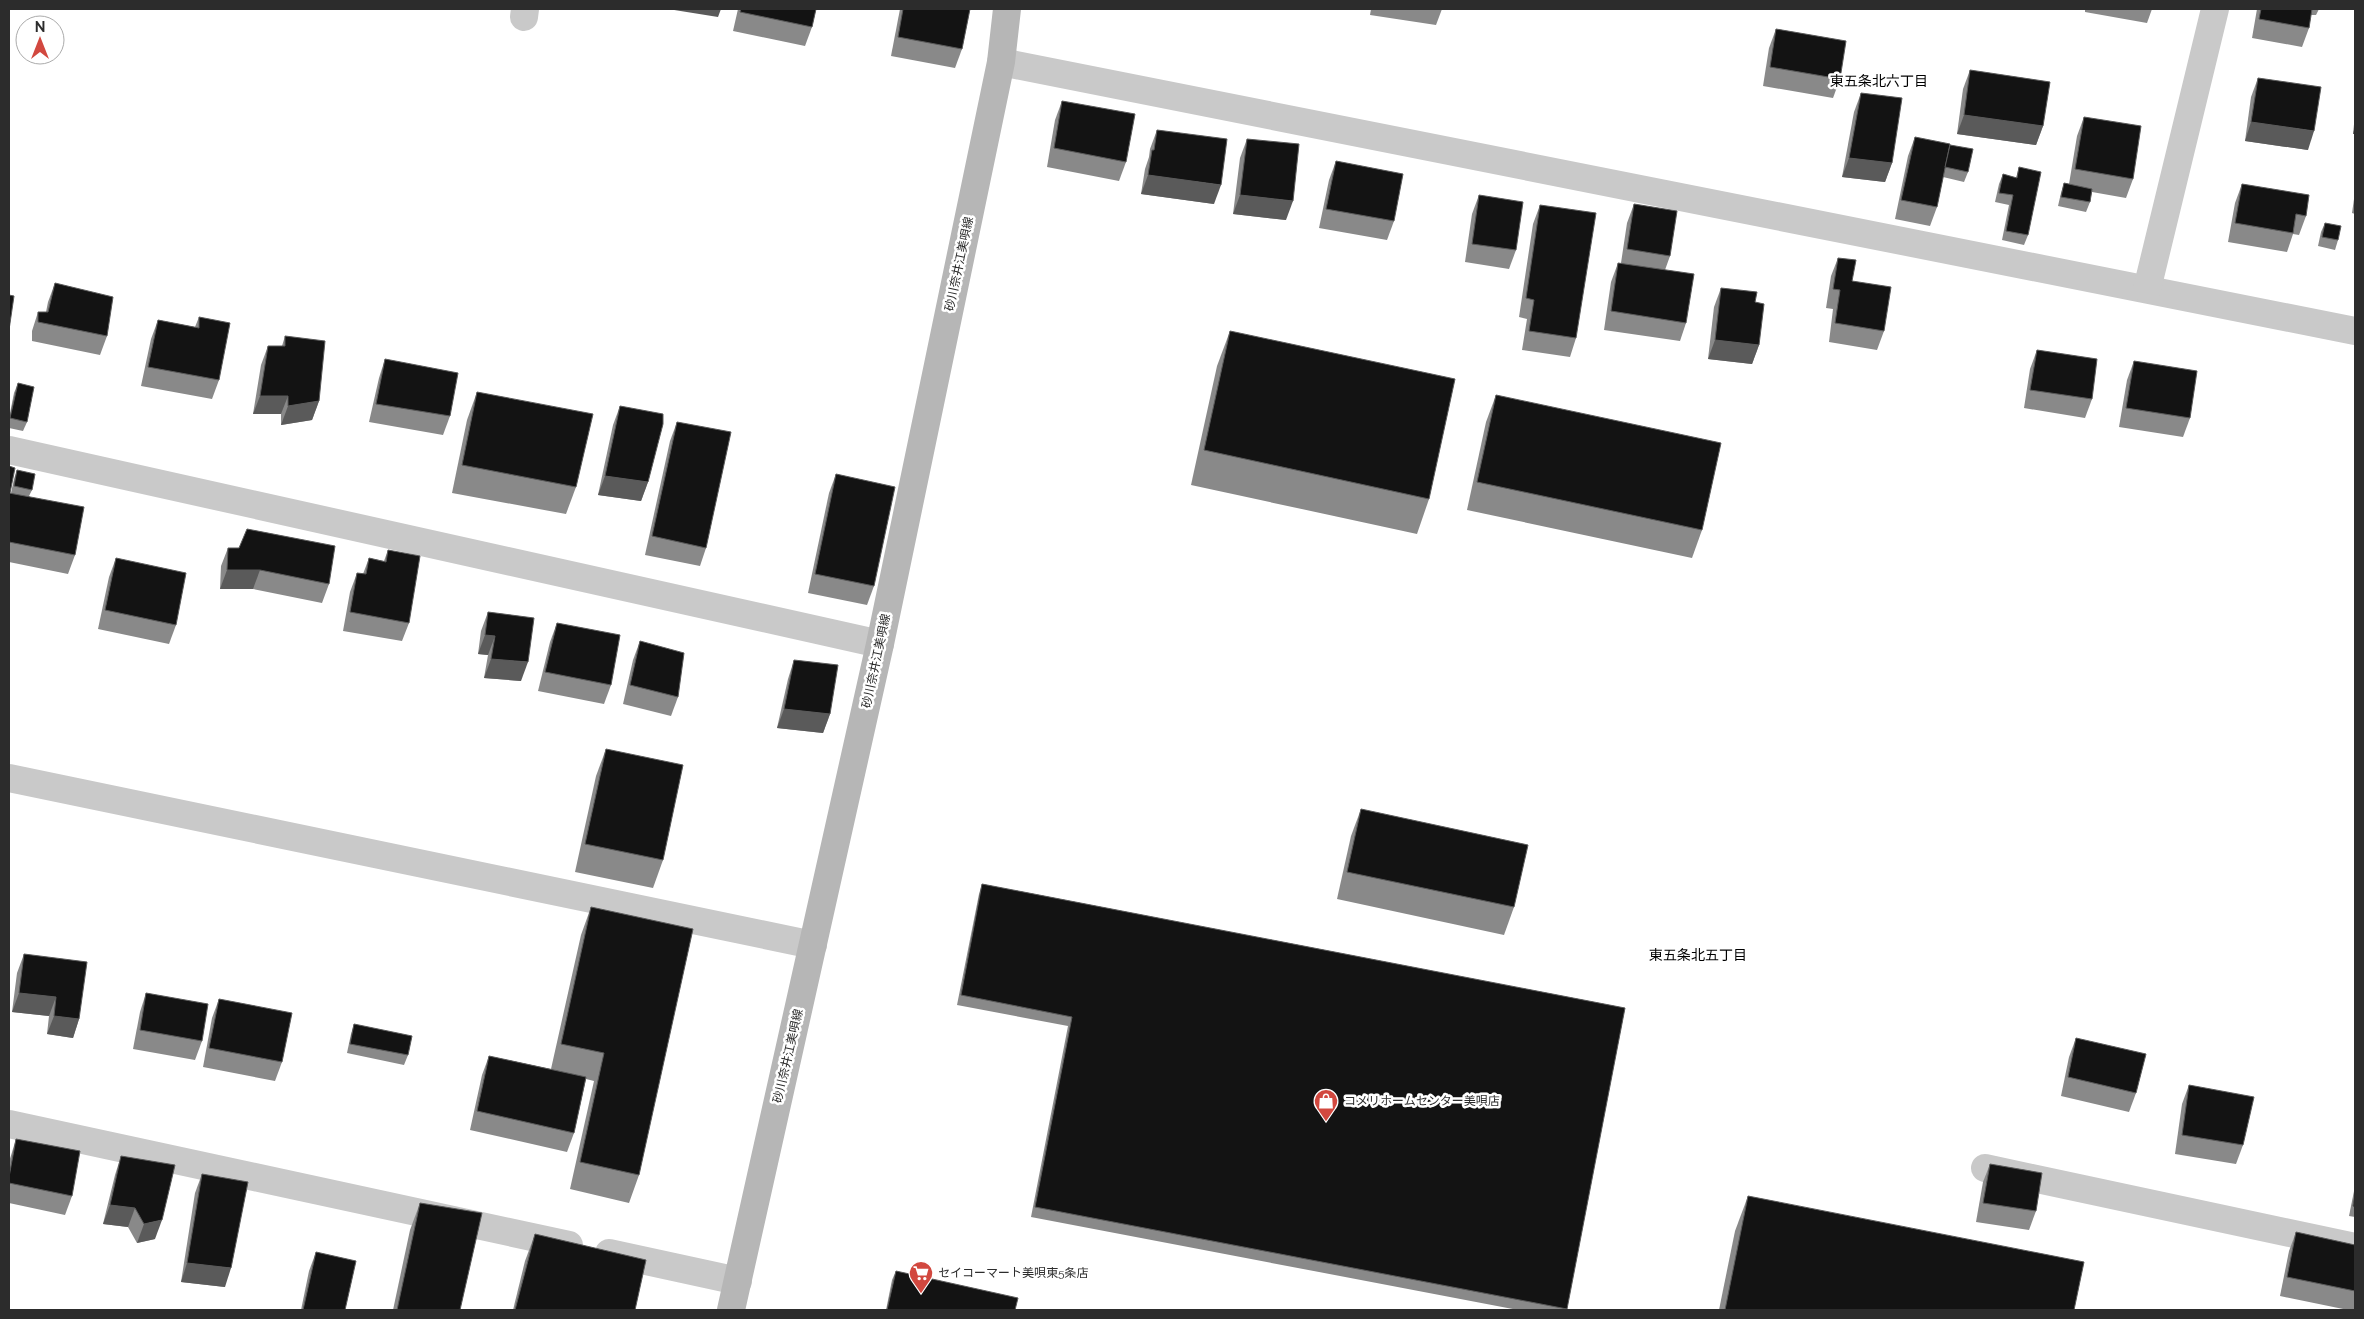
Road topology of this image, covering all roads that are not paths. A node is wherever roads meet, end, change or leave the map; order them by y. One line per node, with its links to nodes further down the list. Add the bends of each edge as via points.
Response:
1 (1007, 9): 3 (main road, 砂川奈井江美唄線)
2 (2216, 9): 4 (street)
3 (1001, 62): 4 (street); 7 (main road, 砂川奈井江美唄線)
4 (2147, 289): 5 (street)
5 (2355, 331)
6 (9, 450): 7 (street)
7 (880, 644): 9 (main road, 砂川奈井江美唄線)
8 (9, 778): 9 (street)
9 (812, 945): 13 (main road, 砂川奈井江美唄線)
10 (9, 1124): 13 (street)
11 (1985, 1168): 12 (street)
12 (2355, 1247)
13 (738, 1281): 14 (main road, 砂川奈井江美唄線)
14 (731, 1310)

